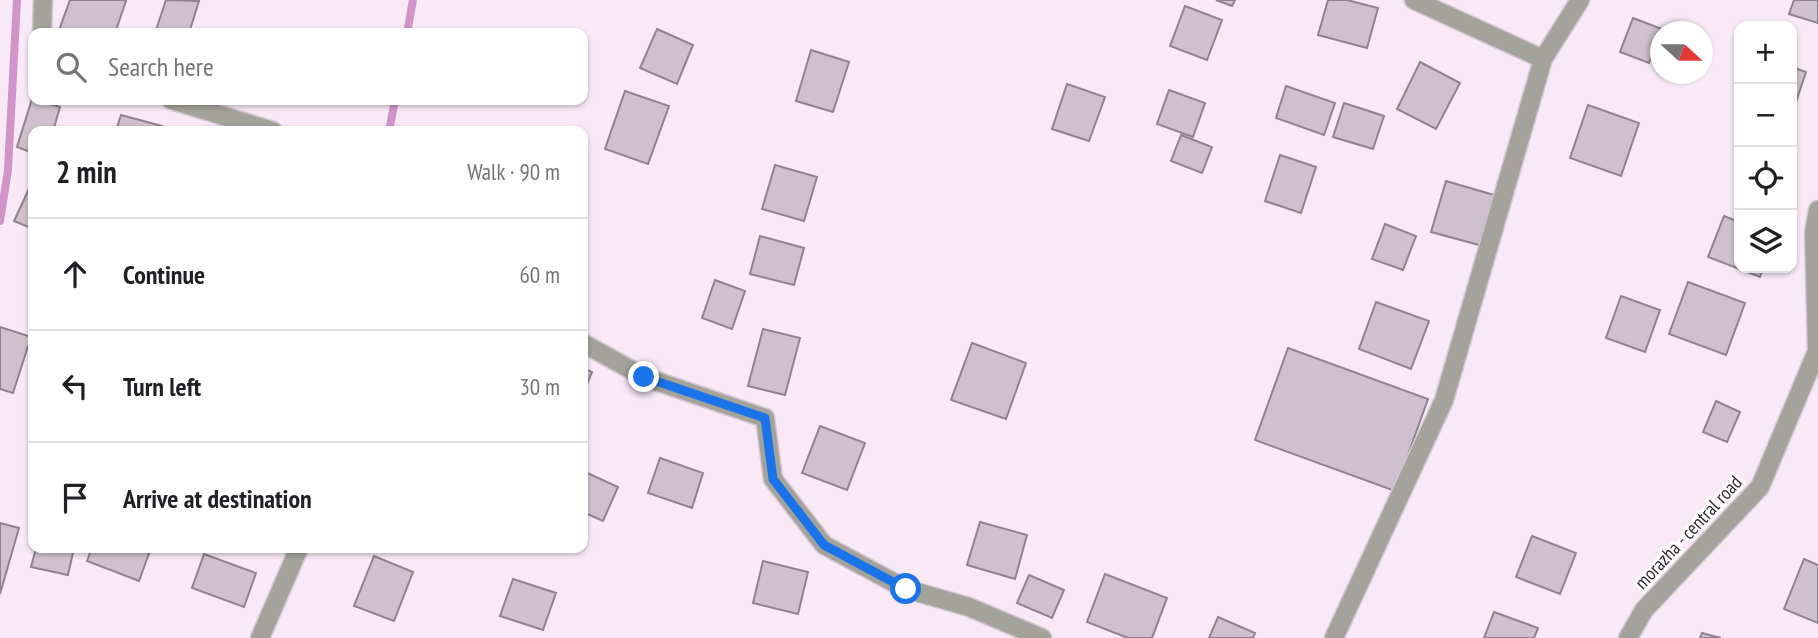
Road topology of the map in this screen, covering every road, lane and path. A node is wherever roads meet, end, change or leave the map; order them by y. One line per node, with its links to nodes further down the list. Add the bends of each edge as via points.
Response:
1 (43, 0): 4 (street)
2 (1414, 0): 5 (street)
3 (1580, 0): 5 (street)
4 (42, 28)
5 (1543, 59): 13 (street, via 1444,400)
6 (187, 105): 7 (street)
7 (257, 126)
8 (1818, 210): 14 (street, morazha - central road, via 1814,232 1817,351 1760,487 1644,610)
9 (588, 346): 12 (street, via 644,377 765,418 773,479 824,545 906,589 969,607)
10 (297, 553): 11 (street)
11 (260, 638)
12 (1042, 638)
13 (1334, 638)
14 (1628, 638)

